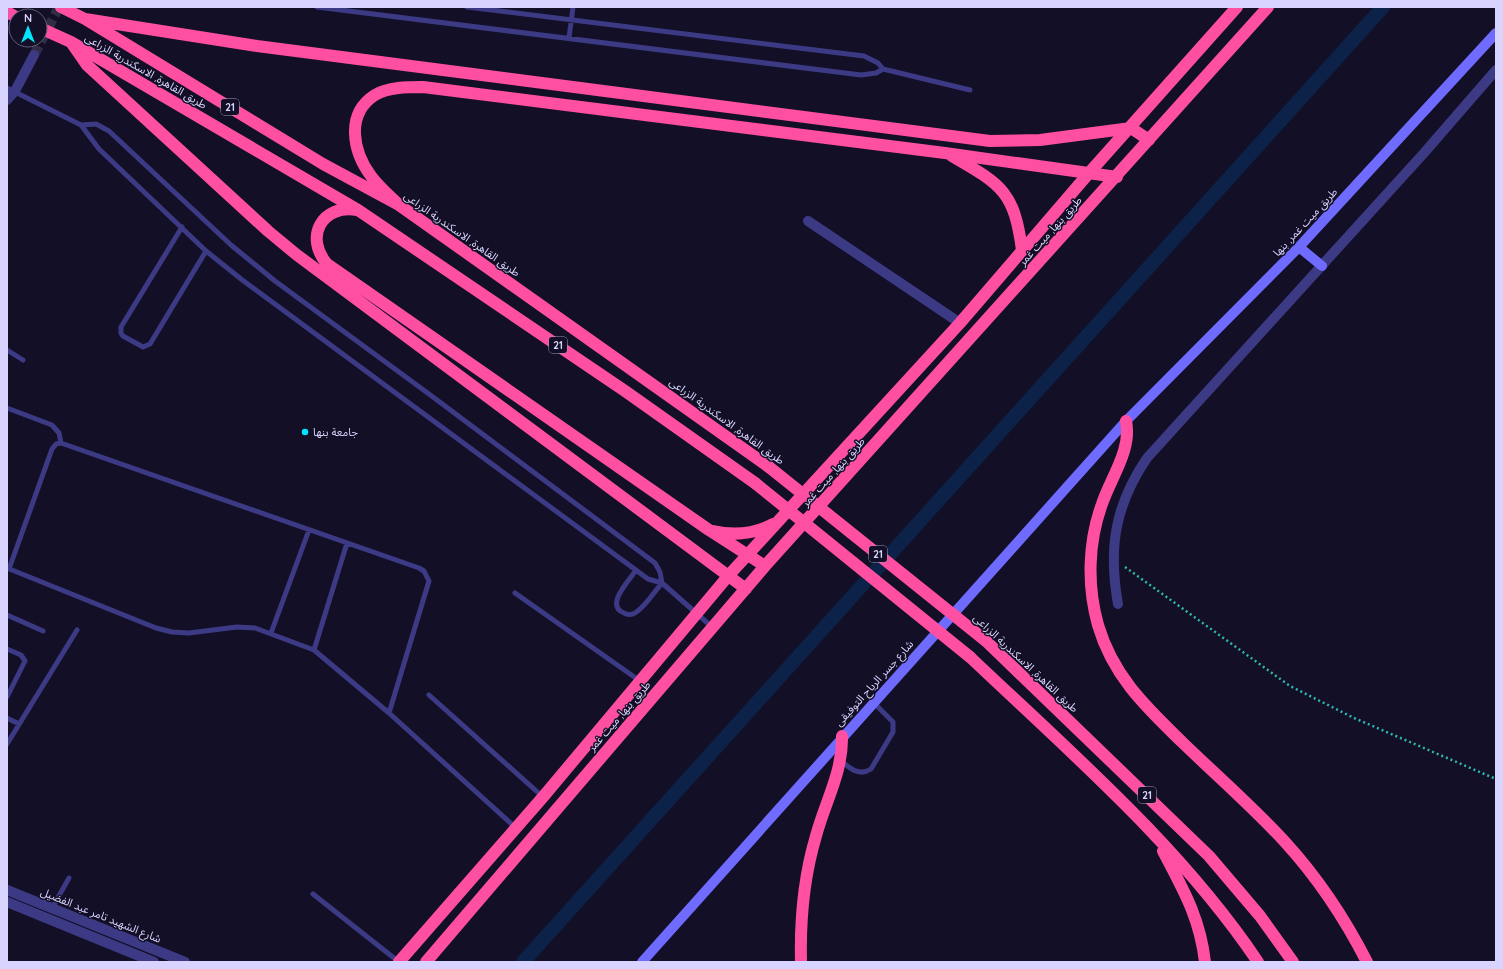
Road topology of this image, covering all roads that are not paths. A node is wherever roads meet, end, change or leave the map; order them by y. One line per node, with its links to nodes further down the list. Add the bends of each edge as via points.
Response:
1 (61, 7): 7 (highway, طريق القاهرة, الاسكندرية الزراعى / 21)
2 (317, 7): 11 (lane)
3 (467, 7): 8 (lane)
4 (573, 7): 8 (lane)
5 (1237, 7): 20 (highway, طريق بنها, ميت غمر)
6 (1268, 7): 21 (highway, طريق بنها, ميت غمر)
7 (86, 19): 20 (highway, via 257,46 990,141 1040,140); 25 (highway, طريق القاهرة, الاسكندرية الزراعى / 21, via 323,164)
8 (572, 20): 11 (lane); 14 (lane, via 864,56 878,63)
9 (48, 32): 12 (highway, طريق القاهرة, الاسكندرية الزراعى / 21)
10 (1496, 33): 29 (main road, طريق ميت غمر, بنها)
11 (569, 38): 14 (lane, via 861,75 876,73)
12 (72, 42): 26 (highway, طريق القاهرة, الاسكندرية الزراعى / 21); 47 (highway, via 87,65 285,245)
13 (34, 55): 16 (street)
14 (883, 69): 17 (lane)
15 (1496, 70): 32 (street)
16 (11, 90): 18 (street); 19 (lane)
17 (970, 90)
18 (7, 100)
19 (81, 125): 28 (lane, via 99,149); 48 (lane, via 96,124 109,130 258,268 655,563)
20 (1131, 128): 21 (highway); 23 (highway, طريق بنها, ميت غمر)
21 (1149, 140): 24 (highway, طريق بنها, ميت غمر)
22 (945, 153): 23 (highway); 25 (highway, via 423,87 402,87 376,94 363,106 355,119 354,131 360,157 371,176); 30 (highway, via 983,173 1006,194 1018,222)
23 (1089, 173): 24 (highway); 30 (highway, طريق بنها, ميت غمر)
24 (1117, 177): 44 (highway, طريق بنها, ميت غمر)
25 (399, 205): 88 (highway, طريق القاهرة, الاسكندرية الزراعى / 21, bridge, via 770,467 986,641 1209,856 1260,916)
26 (358, 210): 41 (highway, via 339,210 330,214 320,224 316,238 317,248 327,264); 74 (highway, طريق القاهرة, الاسكندرية الزراعى / 21, bridge, via 625,391 755,483 970,657 1116,795)
27 (808, 221): 33 (street)
28 (182, 227): 31 (lane); 31 (lane, via 121,327 123,336 143,347 150,344)
29 (1299, 247): 32 (main road); 37 (main road, طريق ميت غمر, بنها)
30 (1022, 250): 33 (highway, طريق بنها, ميت غمر)
31 (206, 251): 46 (lane)
32 (1322, 266): 51 (street, via 1147,458 1131,484 1116,527 1112,558)
33 (960, 323): 39 (highway, طريق بنها, ميت غمر)
34 (7, 350): 35 (lane)
35 (23, 360)
36 (7, 408): 38 (lane, via 52,425 59,433)
37 (1126, 421): 64 (main road, شارع جسر الرياح التوفيقى); 89 (highway, via 1126,445 1100,508 1091,553 1091,587 1104,643 1122,676 1145,706 1284,841 1306,866 1344,920)
38 (61, 443): 40 (lane); 45 (lane, via 52,449)
39 (778, 522): 41 (highway, via 744,533); 43 (highway, طريق بنها, ميت غمر)
40 (309, 530): 42 (lane); 57 (lane)
41 (709, 530): 43 (highway)
42 (347, 543): 59 (lane); 65 (lane, via 424,571 429,581)
43 (747, 555): 44 (highway); 47 (highway, طريق بنها, ميت غمر)
44 (765, 566): 49 (highway, طريق بنها, ميت غمر)
45 (8, 568): 57 (lane, via 156,628 172,632 189,633 237,627 255,628)
46 (636, 570): 48 (lane, via 648,579); 48 (lane, via 616,601 617,608 622,613 634,614)
47 (729, 575): 49 (highway); 52 (highway, طريق بنها, ميت غمر)
48 (662, 583): 52 (lane)
49 (746, 589): 54 (highway, طريق بنها, ميت غمر)
50 (515, 593): 60 (lane)
51 (1118, 604)
52 (696, 613): 54 (lane); 60 (highway, طريق بنها, ميت غمر)
53 (7, 615): 56 (lane)
54 (712, 627): 83 (highway, طريق بنها, ميت غمر)
55 (77, 630): 67 (lane)
56 (43, 631)
57 (271, 633): 59 (lane)
58 (7, 649): 61 (lane, via 21,655 25,661)
59 (314, 650): 65 (lane)
60 (641, 681): 72 (highway, طريق بنها, ميت غمر)
61 (10, 686): 63 (lane)
62 (429, 695): 72 (lane)
63 (7, 696)
64 (873, 702): 68 (main road, شارع جسر الرياح التوفيقى); 71 (lane, via 893,722 893,732 868,771 858,772)
65 (389, 713): 73 (lane)
66 (7, 718): 67 (lane)
67 (19, 724): 69 (lane)
68 (842, 736): 70 (main road, شارع جسر الرياح التوفيقى); 71 (highway)
69 (7, 744)
70 (828, 752): 71 (lane); 84 (main road, شارع جسر الرياح التوفيقى)
71 (841, 761): 85 (highway, via 822,814 809,862 802,914)
72 (543, 797): 73 (highway, طريق بنها, ميت غمر)
73 (516, 828): 82 (highway, طريق بنها, ميت غمر)
74 (1156, 838): 86 (highway, via 1193,910 1203,947); 87 (highway, طريق القاهرة, الاسكندرية الزراعى / 21, via 1223,914)
75 (69, 878): 79 (lane)
76 (7, 890): 79 (street, شارع الشهيد تامر عبد الفضيل)
77 (313, 894): 82 (lane)
78 (7, 902): 80 (street)
79 (52, 908): 81 (street, شارع الشهيد تامر عبد الفضيل)
80 (154, 962)
81 (185, 962)
82 (399, 962)
83 (426, 962)
84 (642, 962)
85 (801, 962)
86 (1204, 962)
87 (1258, 962)
88 (1293, 962)
89 (1367, 962)

